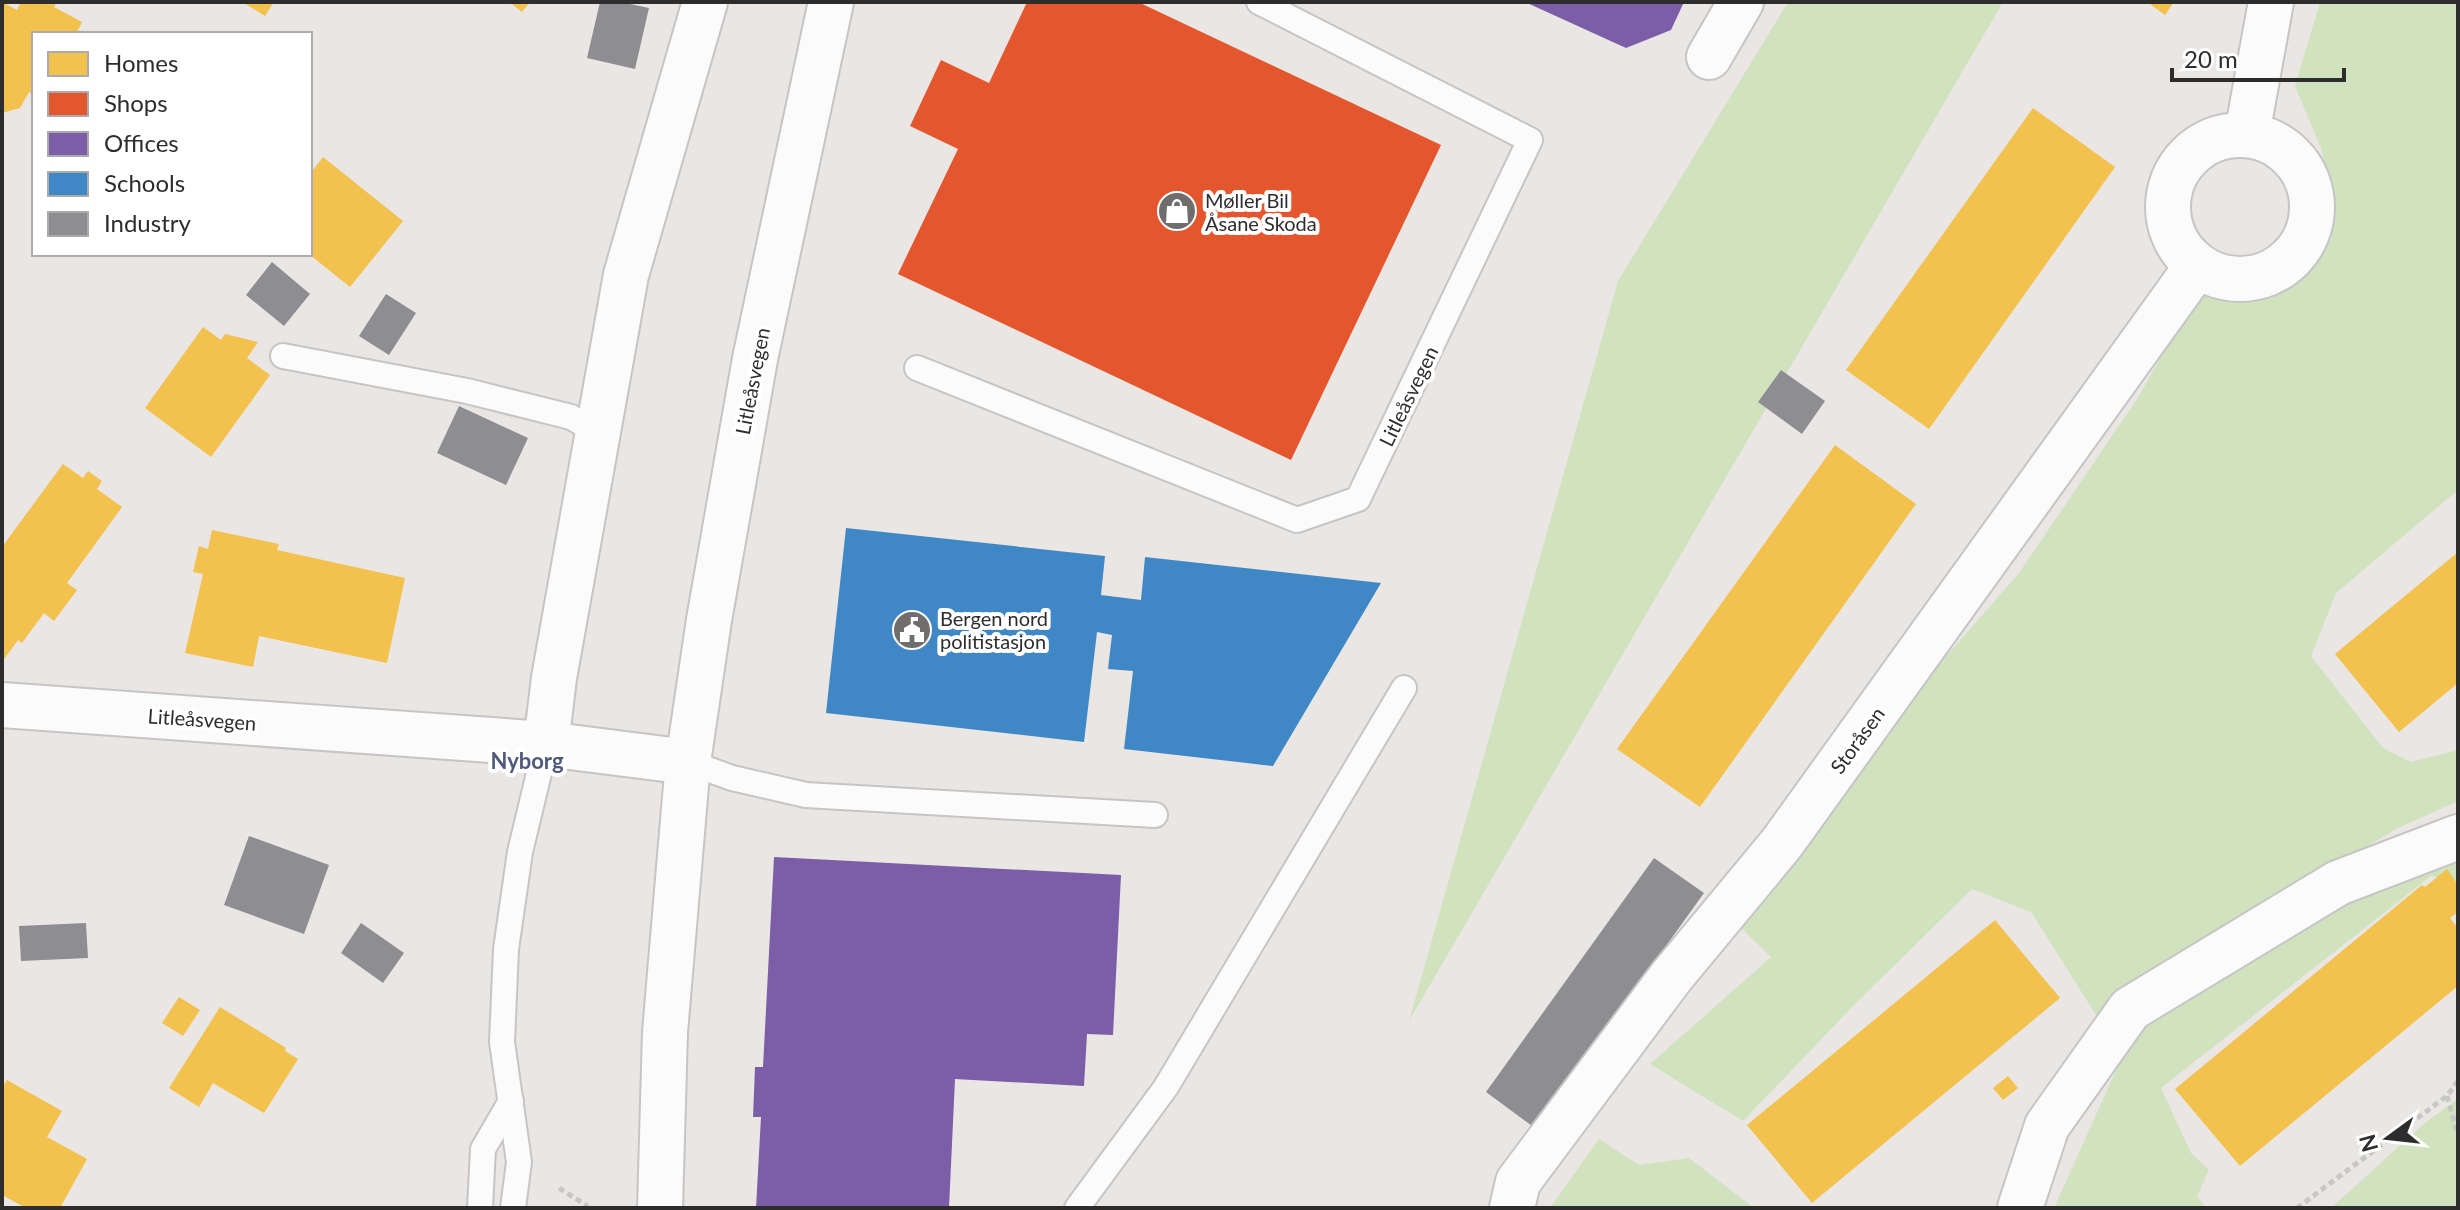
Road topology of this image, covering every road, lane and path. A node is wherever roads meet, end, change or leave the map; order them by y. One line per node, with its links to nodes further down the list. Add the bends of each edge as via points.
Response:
1 (705, 2): 11 (street, via 626,275)
2 (831, 2): 15 (street, Litleåsvegen, via 755,359)
3 (1259, 2): 10 (lane, Litleåsvegen, via 1530,140 1358,499 1297,520)
4 (1741, 2): 6 (street)
5 (2271, 2): 7 (street)
6 (1709, 57)
7 (2247, 134): 8 (street, via 2201,146 2183,161 2172,181 2167,204 2171,228 2180,249); 8 (street, via 2290,154 2312,197 2311,221 2302,244 2267,275 2242,280)
8 (2197, 266): 26 (street, Storåsen, via 1782,843 1671,977 1518,1182)
9 (283, 356): 11 (lane, via 467,391 571,417)
10 (917, 368)
11 (598, 433): 14 (street)
12 (1404, 688): 25 (lane, via 1166,1087)
13 (2, 705): 14 (street, Litleåsvegen)
14 (546, 744): 15 (street, Litleåsvegen); 20 (lane, via 520,852 506,949 502,1042)
15 (688, 762): 16 (lane, via 806,795); 24 (street, Litleåsvegen, via 665,1032)
16 (1155, 815)
17 (2458, 837): 27 (street, via 2338,883 2130,1009 2047,1126)
18 (2458, 1081): 19 (path)
19 (2447, 1096): 21 (path); 28 (path)
20 (511, 1101): 22 (lane, via 483,1149); 23 (lane, via 519,1162)
21 (2458, 1135)
22 (480, 1208)
23 (513, 1208)
24 (660, 1208)
25 (1077, 1208)
26 (1512, 1208)
27 (2020, 1208)
28 (2297, 1208)

